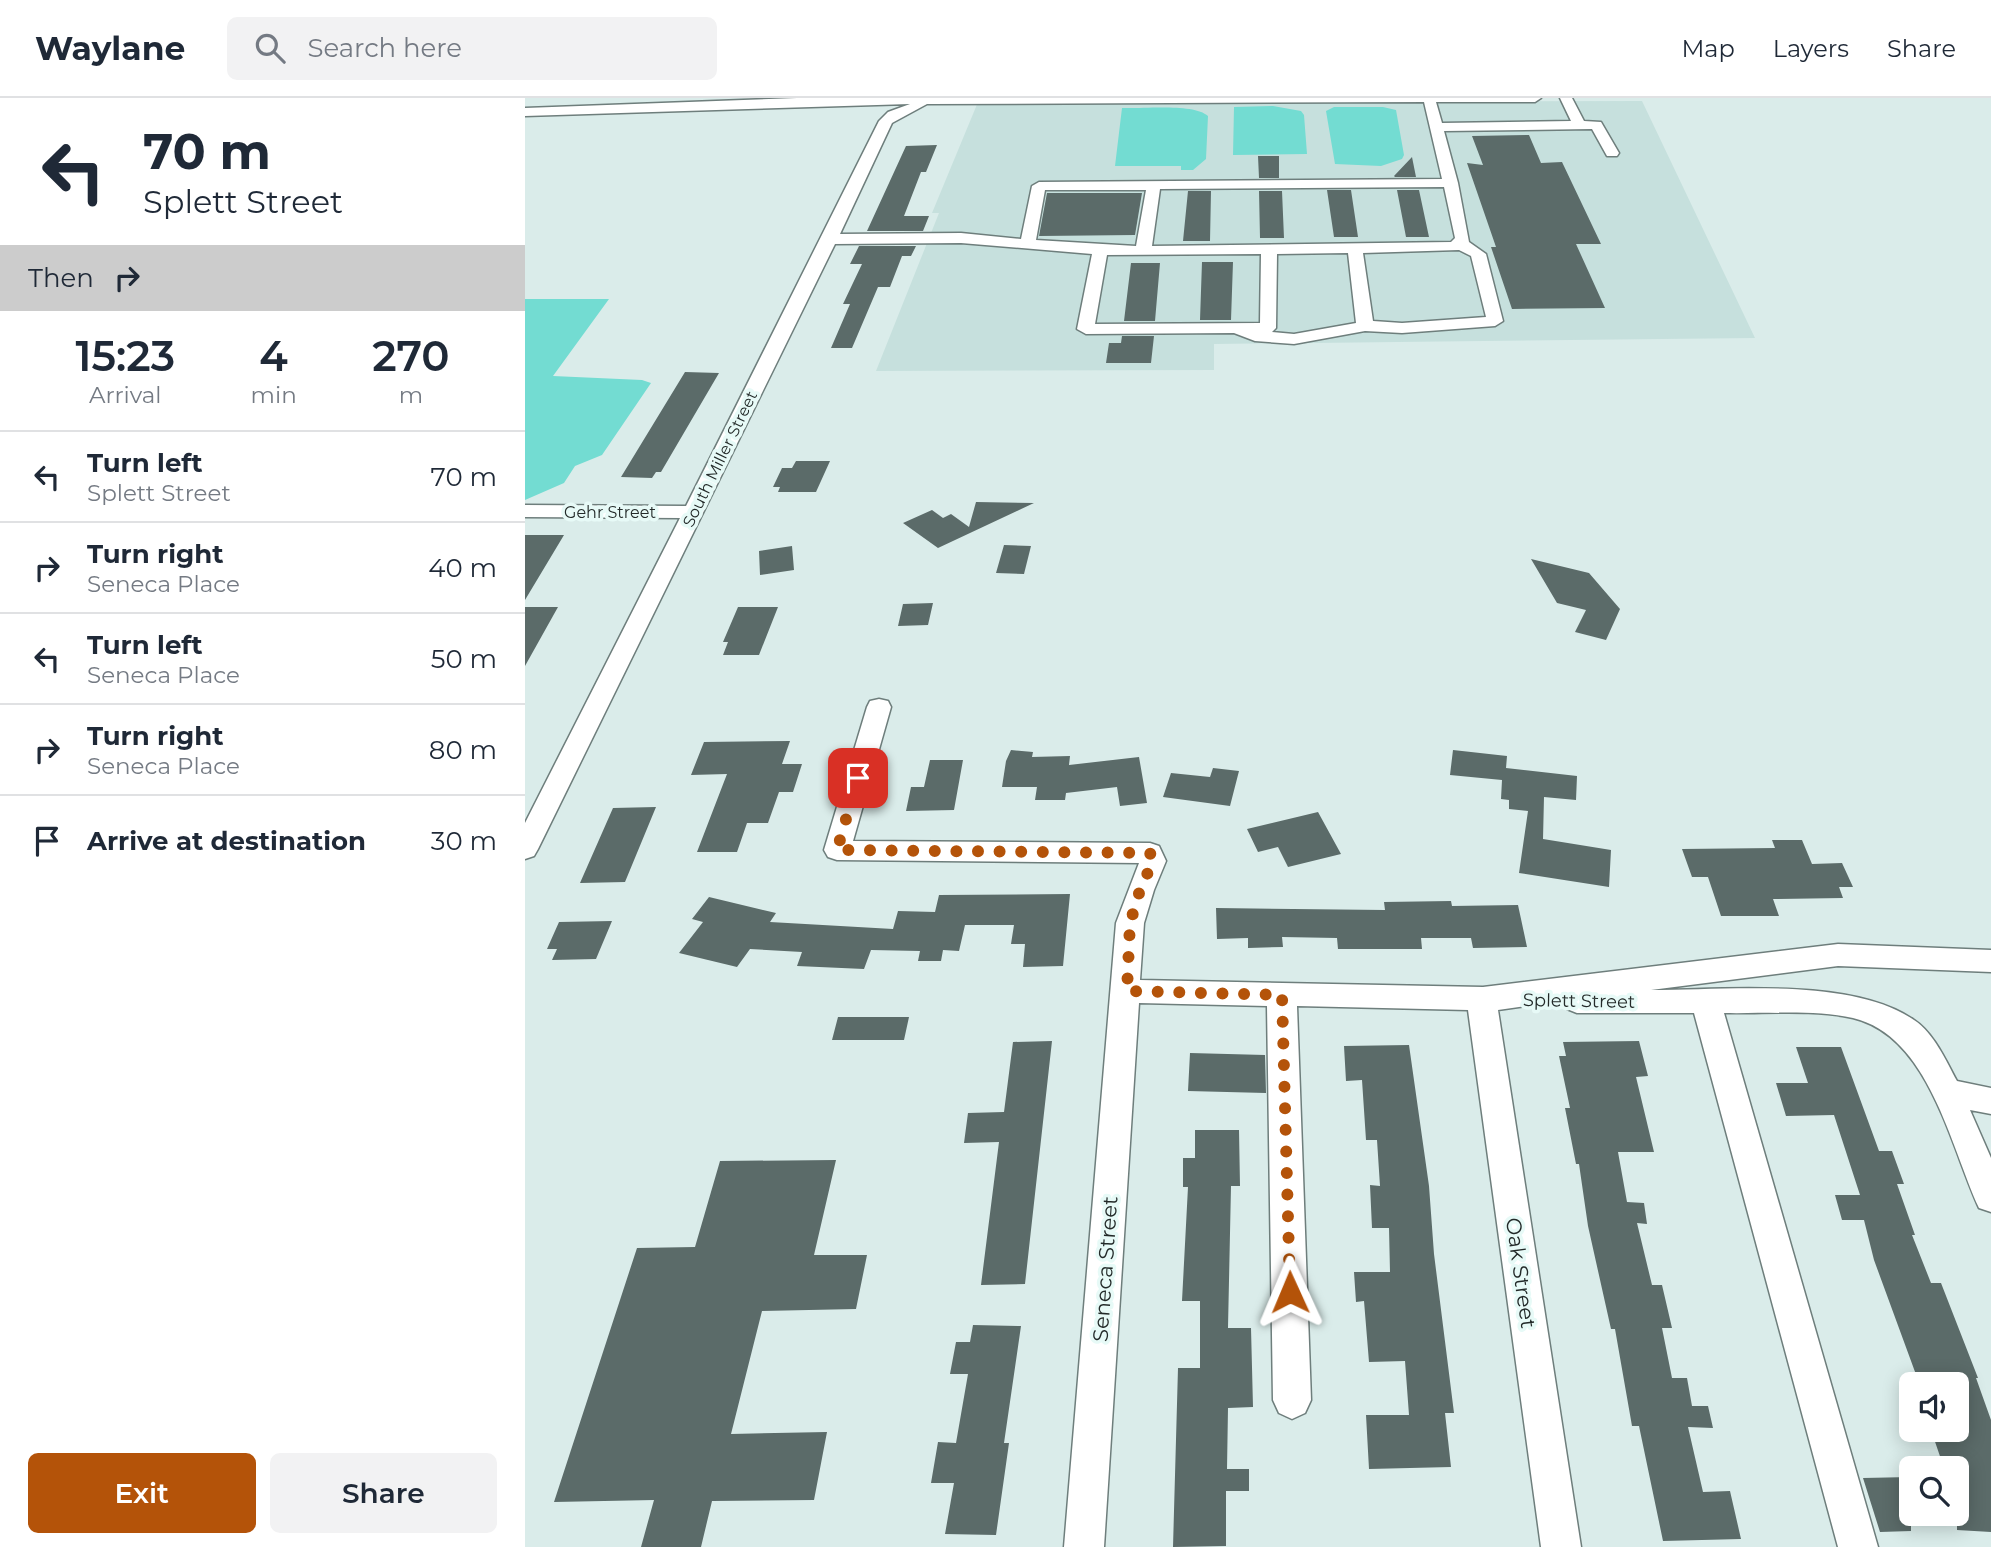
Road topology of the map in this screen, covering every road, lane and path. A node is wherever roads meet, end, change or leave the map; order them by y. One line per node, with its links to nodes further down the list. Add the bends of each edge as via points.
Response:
1 (1429, 98): 2 (street); 5 (street); 9 (street)
2 (1535, 98)
3 (1566, 98): 8 (street)
4 (877, 100): 5 (street); 6 (street); 7 (street, via 892,107)
5 (940, 100): 7 (street)
6 (525, 112)
7 (893, 115): 13 (street, South Miller Street, via 886,121)
8 (1579, 125): 9 (street); 10 (street, via 1596,125)
9 (1437, 127): 11 (street)
10 (1612, 153)
11 (1451, 183): 12 (street); 15 (street)
12 (1154, 185): 14 (street, via 1039,186); 19 (street)
13 (830, 239): 14 (street); 23 (street, South Miller Street)
14 (1028, 242): 16 (street)
15 (1461, 243): 18 (street, via 1430,249); 20 (street, via 1478,254 1495,321)
16 (1100, 250): 19 (street); 21 (street, via 1086,330)
17 (1269, 250): 18 (street); 19 (street); 21 (street, via 1268,328)
18 (1355, 250): 20 (street)
19 (1143, 251)
20 (1365, 326): 21 (street, via 1294,339)
21 (1236, 328)
22 (525, 511): 23 (street, Gehr Street)
23 (694, 512): 25 (street, South Miller Street)
24 (879, 707): 27 (street, Seneca Street, via 837,850 1150,853 1153,861 1130,923)
25 (525, 849)
26 (1991, 961): 29 (street, via 1838,955)
27 (1127, 991): 28 (street, Splett Street); 35 (street, Seneca Street)
28 (1282, 995): 29 (street, Splett Street); 34 (street)
29 (1481, 999): 30 (street, Splett Street); 36 (street, Oak Street)
30 (1706, 1003): 31 (street, Splett Street, via 1804,1002 1852,1006 1882,1016 1906,1030); 37 (street)
31 (1947, 1092): 32 (street); 33 (street)
32 (1991, 1101)
33 (1991, 1197)
34 (1292, 1400)
35 (1084, 1547)
36 (1561, 1547)
37 (1858, 1547)

